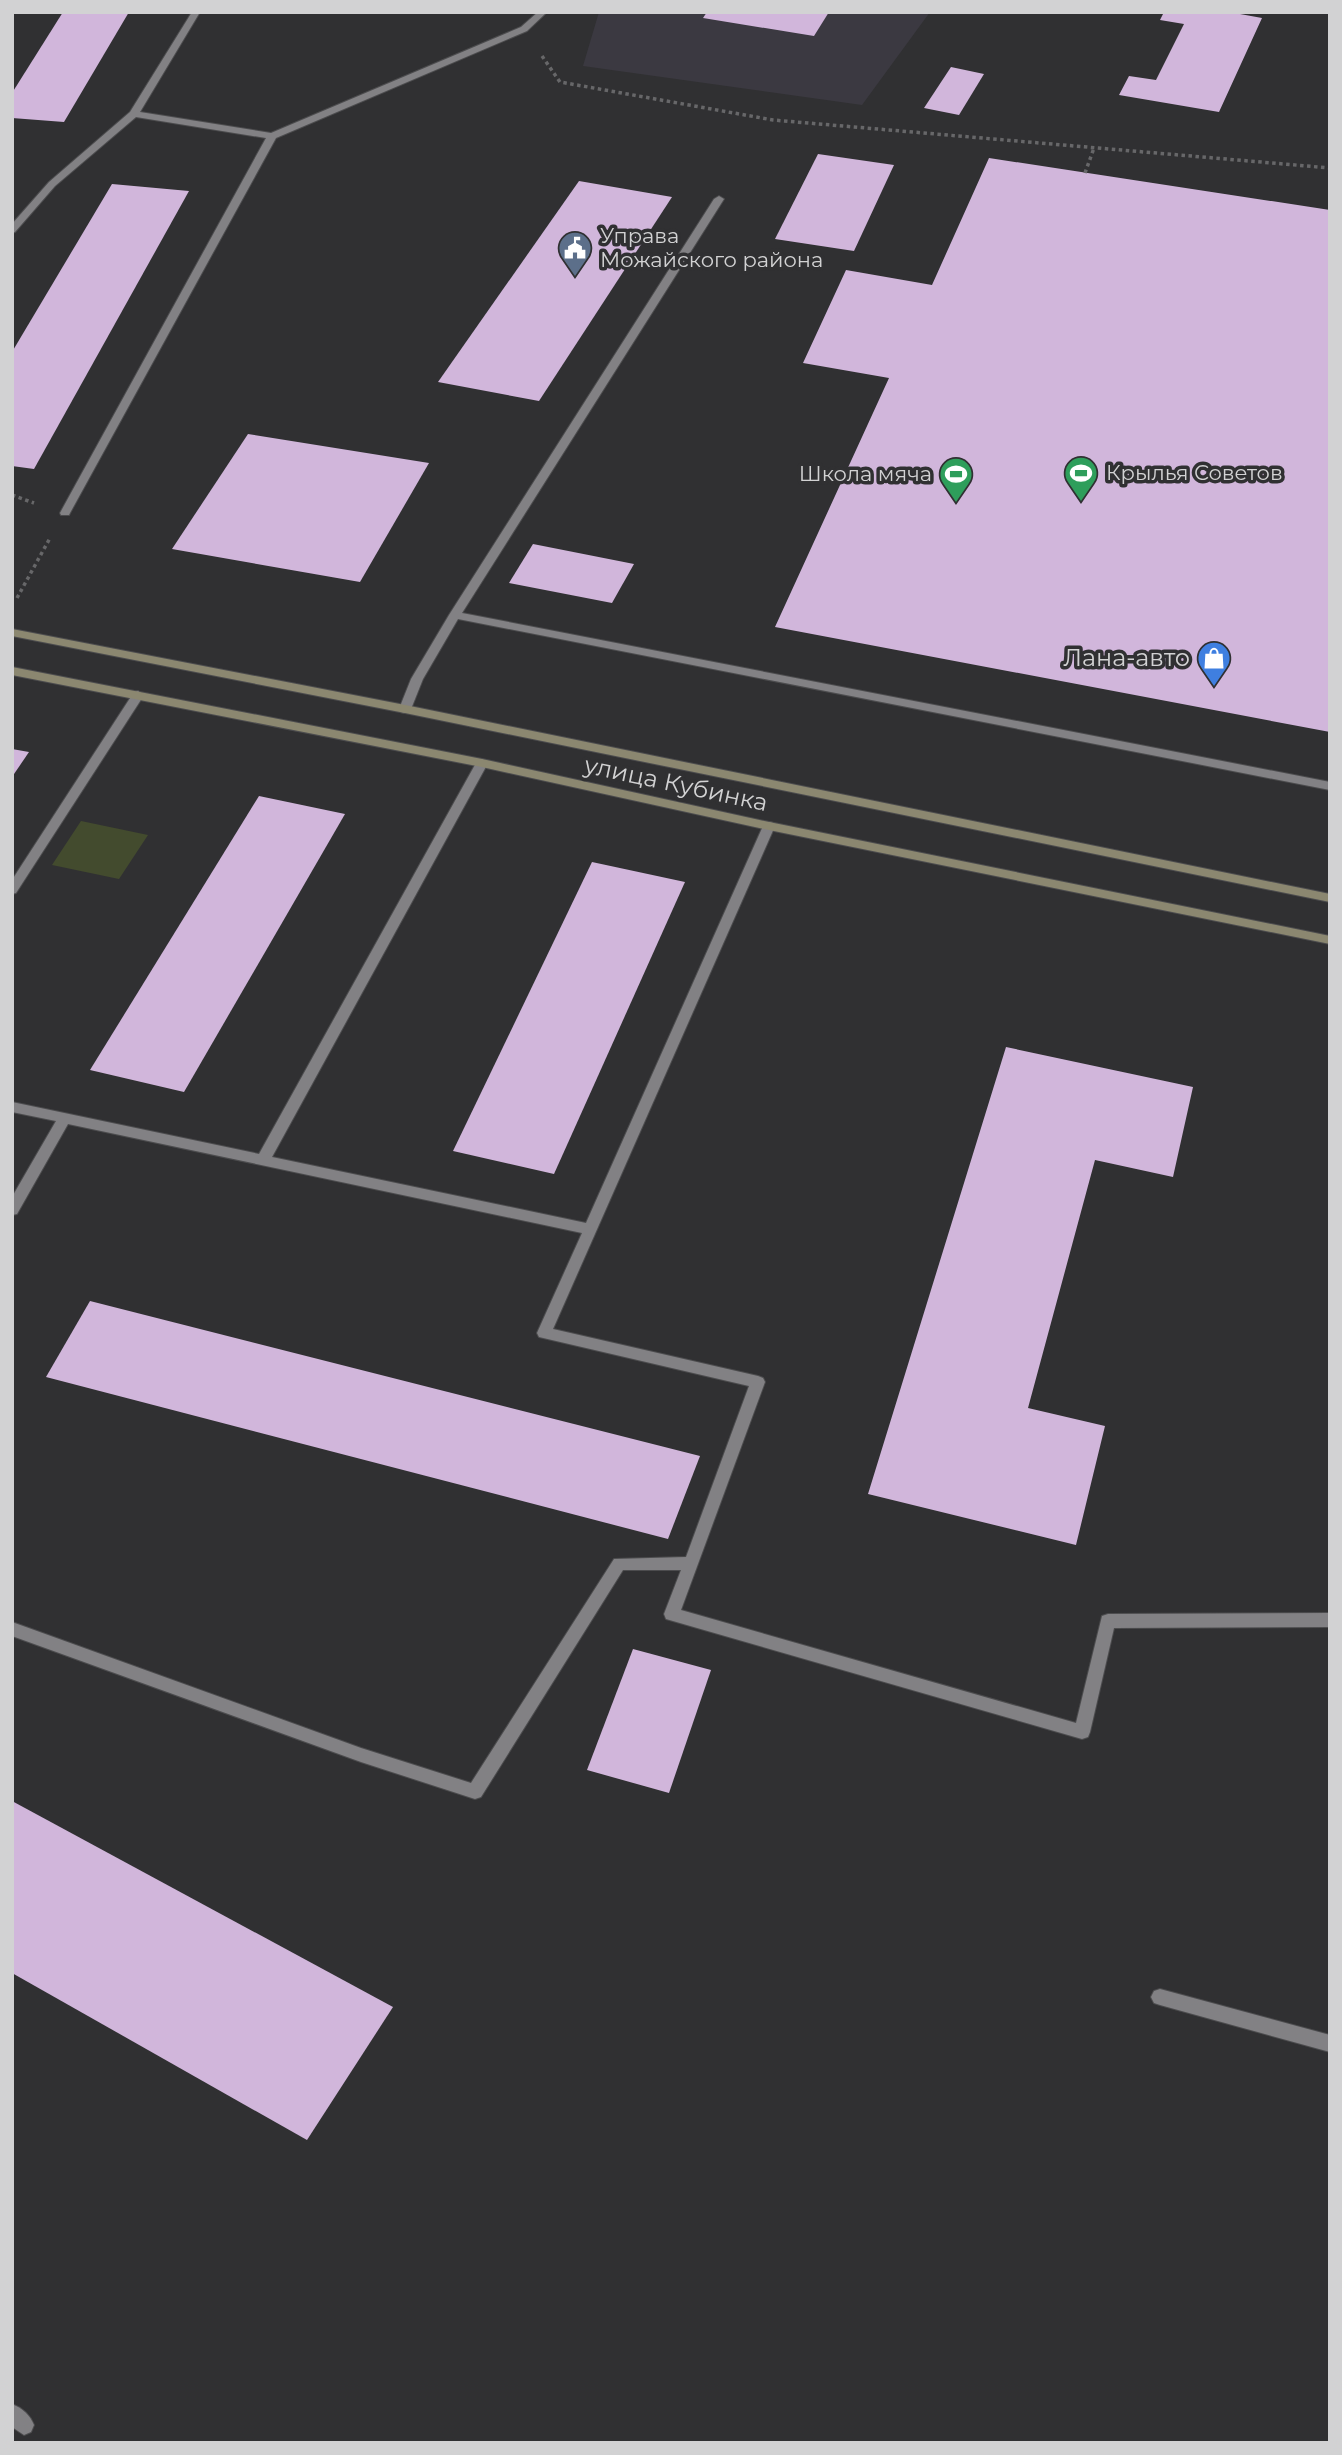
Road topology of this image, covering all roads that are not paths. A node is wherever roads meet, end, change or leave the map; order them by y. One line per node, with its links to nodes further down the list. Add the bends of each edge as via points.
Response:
1 (196, 12): 3 (lane)
2 (543, 12): 4 (lane, via 524,29)
3 (134, 114): 4 (lane); 6 (lane, via 52,184)
4 (272, 136): 7 (lane)
5 (719, 199): 8 (lane)
6 (12, 230)
7 (65, 513)
8 (455, 615): 12 (lane, via 416,679); 14 (lane)
9 (12, 632): 12 (street)
10 (12, 671): 11 (street, улица Кубинка)
11 (138, 695): 13 (street, улица Кубинка); 16 (lane)
12 (405, 709): 17 (street)
13 (482, 763): 15 (street, улица Кубинка); 21 (lane)
14 (1330, 786)
15 (769, 826): 18 (street, улица Кубинка); 23 (lane)
16 (12, 890)
17 (1330, 898)
18 (1330, 940)
19 (12, 1107): 20 (lane)
20 (65, 1118): 21 (lane); 22 (lane)
21 (263, 1160): 23 (lane)
22 (12, 1210)
23 (590, 1229): 24 (lane, via 544,1333 758,1382)
24 (691, 1563): 25 (lane, via 672,1614 1082,1732 1108,1621); 26 (lane, via 619,1564 475,1792)
25 (1330, 1620)
26 (12, 1629)
27 (1160, 1997): 28 (lane)
28 (1330, 2043)

